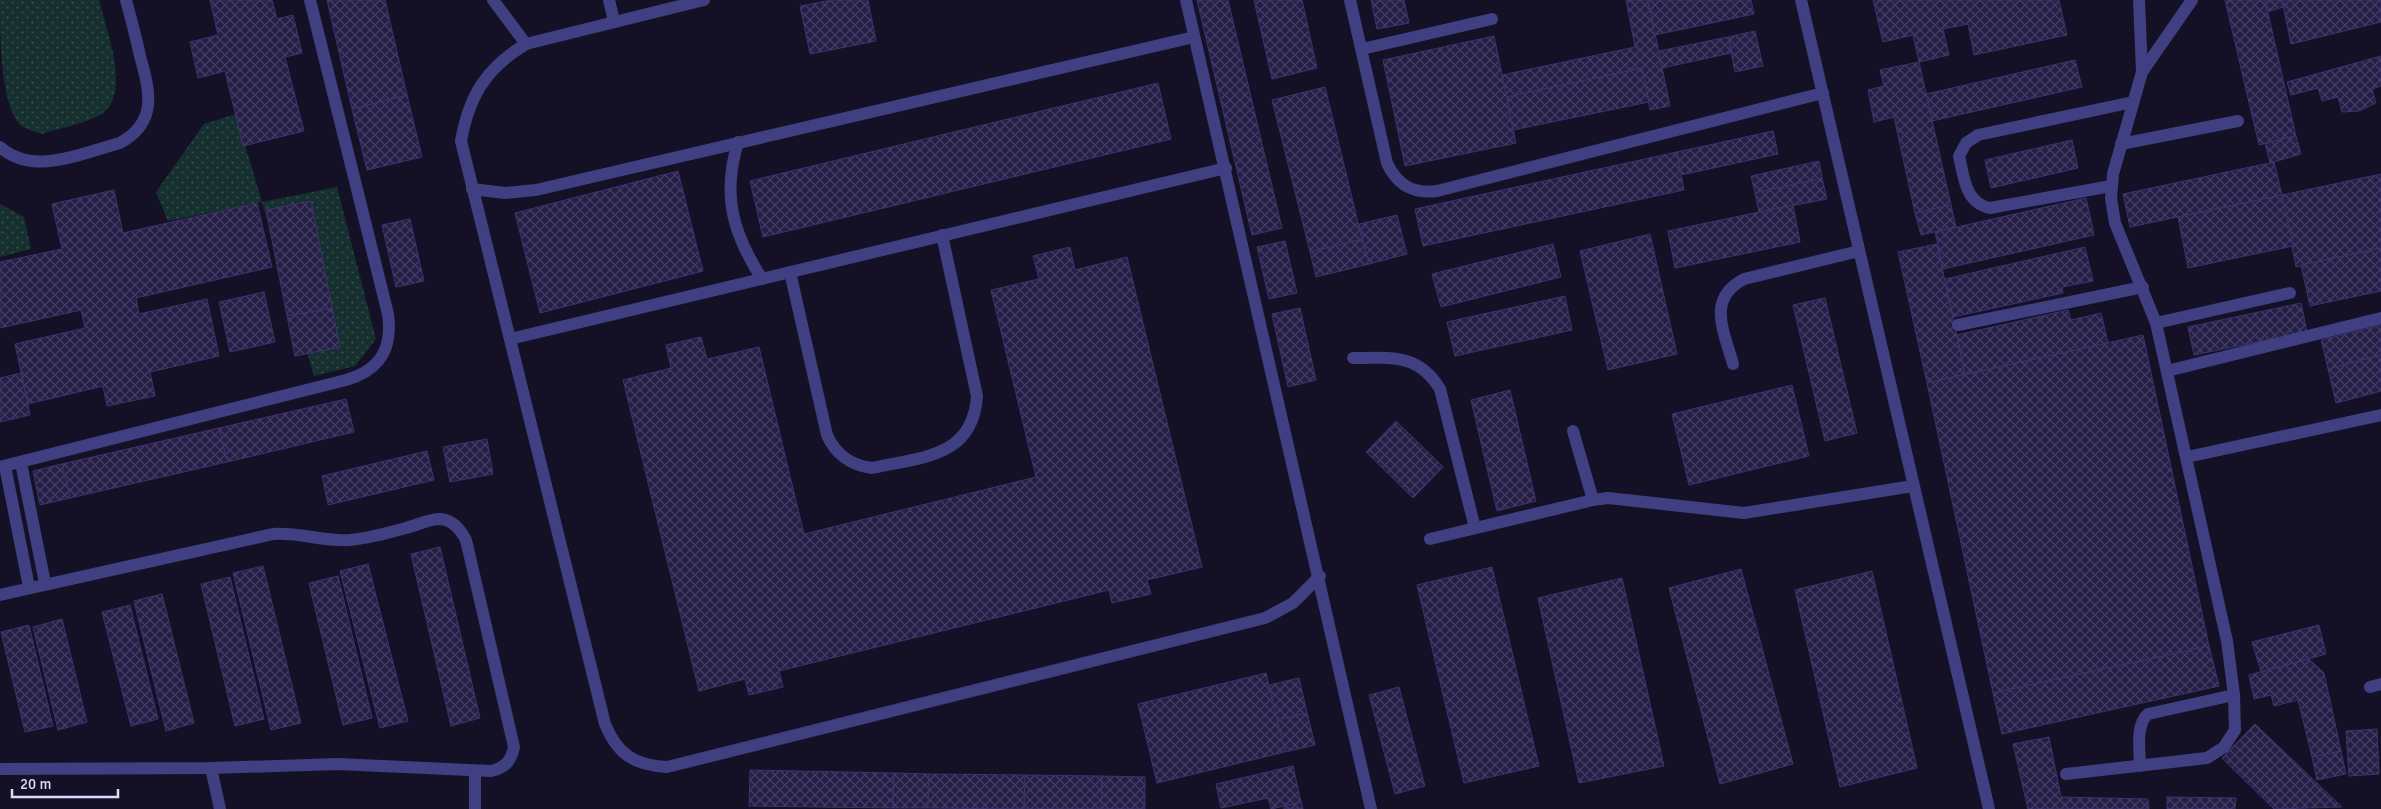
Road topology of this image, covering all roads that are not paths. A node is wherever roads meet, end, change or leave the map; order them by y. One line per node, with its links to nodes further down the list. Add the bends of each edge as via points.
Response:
1 (126, 0): 22 (street, via 149,96 145,119 138,129 120,143 47,162 15,158)
2 (310, 0): 42 (street, via 388,314 388,343 382,356 361,376)
3 (493, 0): 14 (street)
4 (609, 0): 12 (street)
5 (704, 0): 12 (street)
6 (1186, 0): 13 (street)
7 (1350, 0): 15 (street)
8 (1800, 0): 17 (street)
9 (2138, 0): 16 (street)
10 (2192, 0): 16 (street)
11 (1492, 19): 15 (street)
12 (614, 21): 14 (street)
13 (1194, 37): 20 (street); 23 (street)
14 (526, 44): 25 (street, via 506,55 489,73 475,94 466,117 461,141)
15 (1362, 49): 17 (street, via 1387,164 1401,184 1424,192 1437,192)
16 (2142, 72): 18 (street)
17 (1823, 93): 27 (street)
18 (2134, 102): 21 (street); 24 (street, via 1978,135 1966,143 1959,156 1970,197 1990,208)
19 (2238, 121): 21 (street)
20 (738, 142): 25 (street, via 536,190 506,193); 29 (street, via 730,182 733,222 740,242)
21 (2121, 144): 24 (street)
22 (0, 147)
23 (1226, 168): 26 (street); 48 (street)
24 (2111, 186): 30 (street, via 2115,222)
25 (472, 189): 35 (street)
26 (942, 235): 28 (street); 28 (street, via 977,396 972,423 965,435 943,452 872,468 850,462 836,450 827,435)
27 (1859, 251): 37 (street, via 1744,279 1735,284 1722,300 1719,311); 44 (street)
28 (790, 272): 29 (street)
29 (762, 279): 35 (street)
30 (2143, 287): 33 (street); 34 (street)
31 (2290, 293): 33 (street)
32 (2381, 318): 38 (street)
33 (2156, 323): 38 (street)
34 (1958, 326)
35 (510, 339): 48 (street, via 604,724 621,752 650,766 667,767 1265,618 1293,603)
36 (1353, 358): 46 (street, via 1406,360 1424,368 1433,378 1440,389)
37 (1733, 364)
38 (2167, 371): 41 (street)
39 (2381, 415): 41 (street)
40 (1574, 431): 45 (street)
41 (2187, 457): 52 (street, via 2227,641)
42 (21, 463): 43 (street); 49 (street)
43 (3, 467): 50 (street)
44 (1913, 486): 45 (street, via 1744,513 1623,498); 61 (street)
45 (1593, 500): 46 (street)
46 (1475, 528): 47 (street)
47 (1430, 539)
48 (1320, 576): 60 (street)
49 (45, 583): 50 (street); 56 (street, via 273,534 351,540 441,519 452,522 466,540 514,747 508,764 500,769)
50 (29, 587): 51 (street)
51 (0, 595)
52 (2234, 695): 53 (street, via 2148,714 2140,728); 53 (street, via 2235,730 2217,754)
53 (2140, 766): 57 (street)
54 (211, 768): 55 (street); 56 (street, via 338,764); 58 (street)
55 (0, 769)
56 (475, 771): 59 (street)
57 (2066, 774)
58 (220, 809)
59 (476, 809)
60 (1371, 809)
61 (1988, 809)

